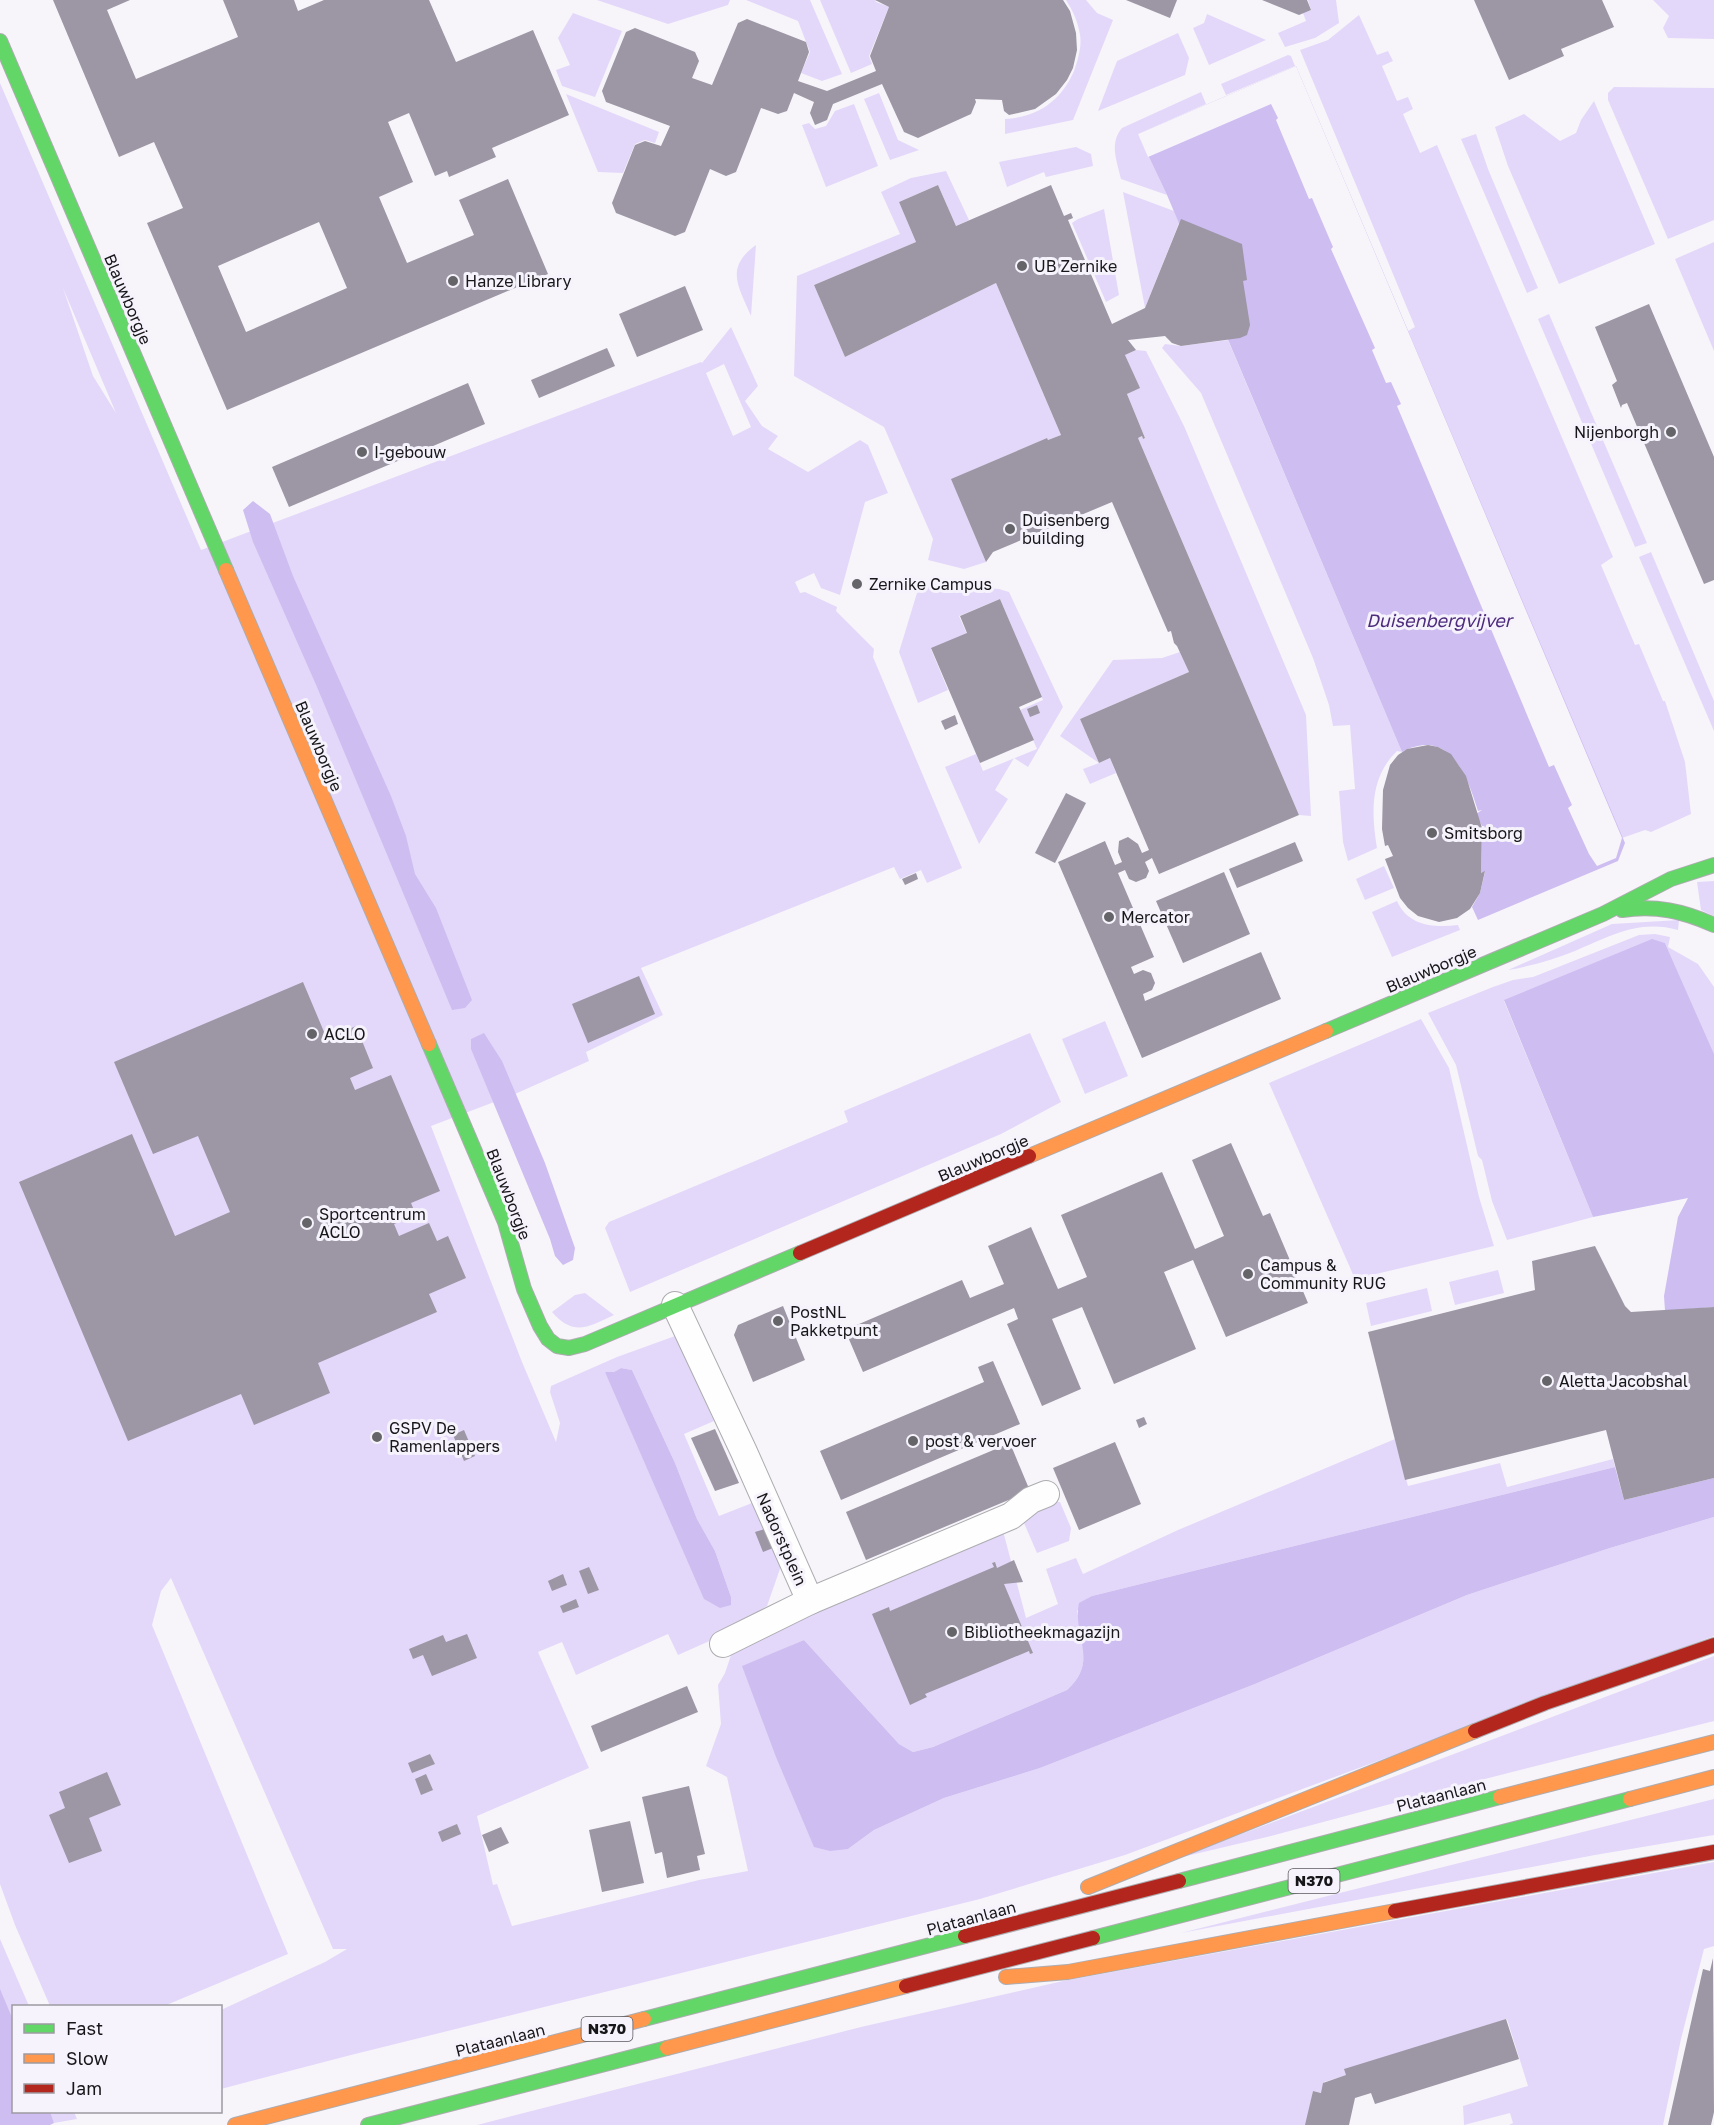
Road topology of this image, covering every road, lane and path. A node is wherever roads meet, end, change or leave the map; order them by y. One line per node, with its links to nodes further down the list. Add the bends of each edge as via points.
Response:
1 (0, 41): 5 (main road, Blauwborgje, via 496,1200 521,1278 543,1330 553,1344 567,1348)
2 (1714, 865): 3 (main road, Blauwborgje, via 1651,888)
3 (1603, 914): 4 (main road, Blauwborgje, via 1665,907); 5 (main road, Blauwborgje)
4 (1714, 925)
5 (675, 1305): 7 (street, Nadorstplein)
6 (1046, 1494): 7 (street, Nadorstplein, via 1011,1516)
7 (810, 1601): 8 (street)
8 (723, 1644)
9 (1714, 1645): 13 (main road, N370, via 1545,1703)
10 (1714, 1742): 13 (main road, Plataanlaan / N370)
11 (1714, 1777): 14 (main road, N370)
12 (1714, 1852): 14 (main road, N370, via 1068,1972)
13 (978, 1933): 15 (main road, Plataanlaan / N370)
14 (914, 1985): 16 (main road, N370)
15 (235, 2125)
16 (368, 2125)

